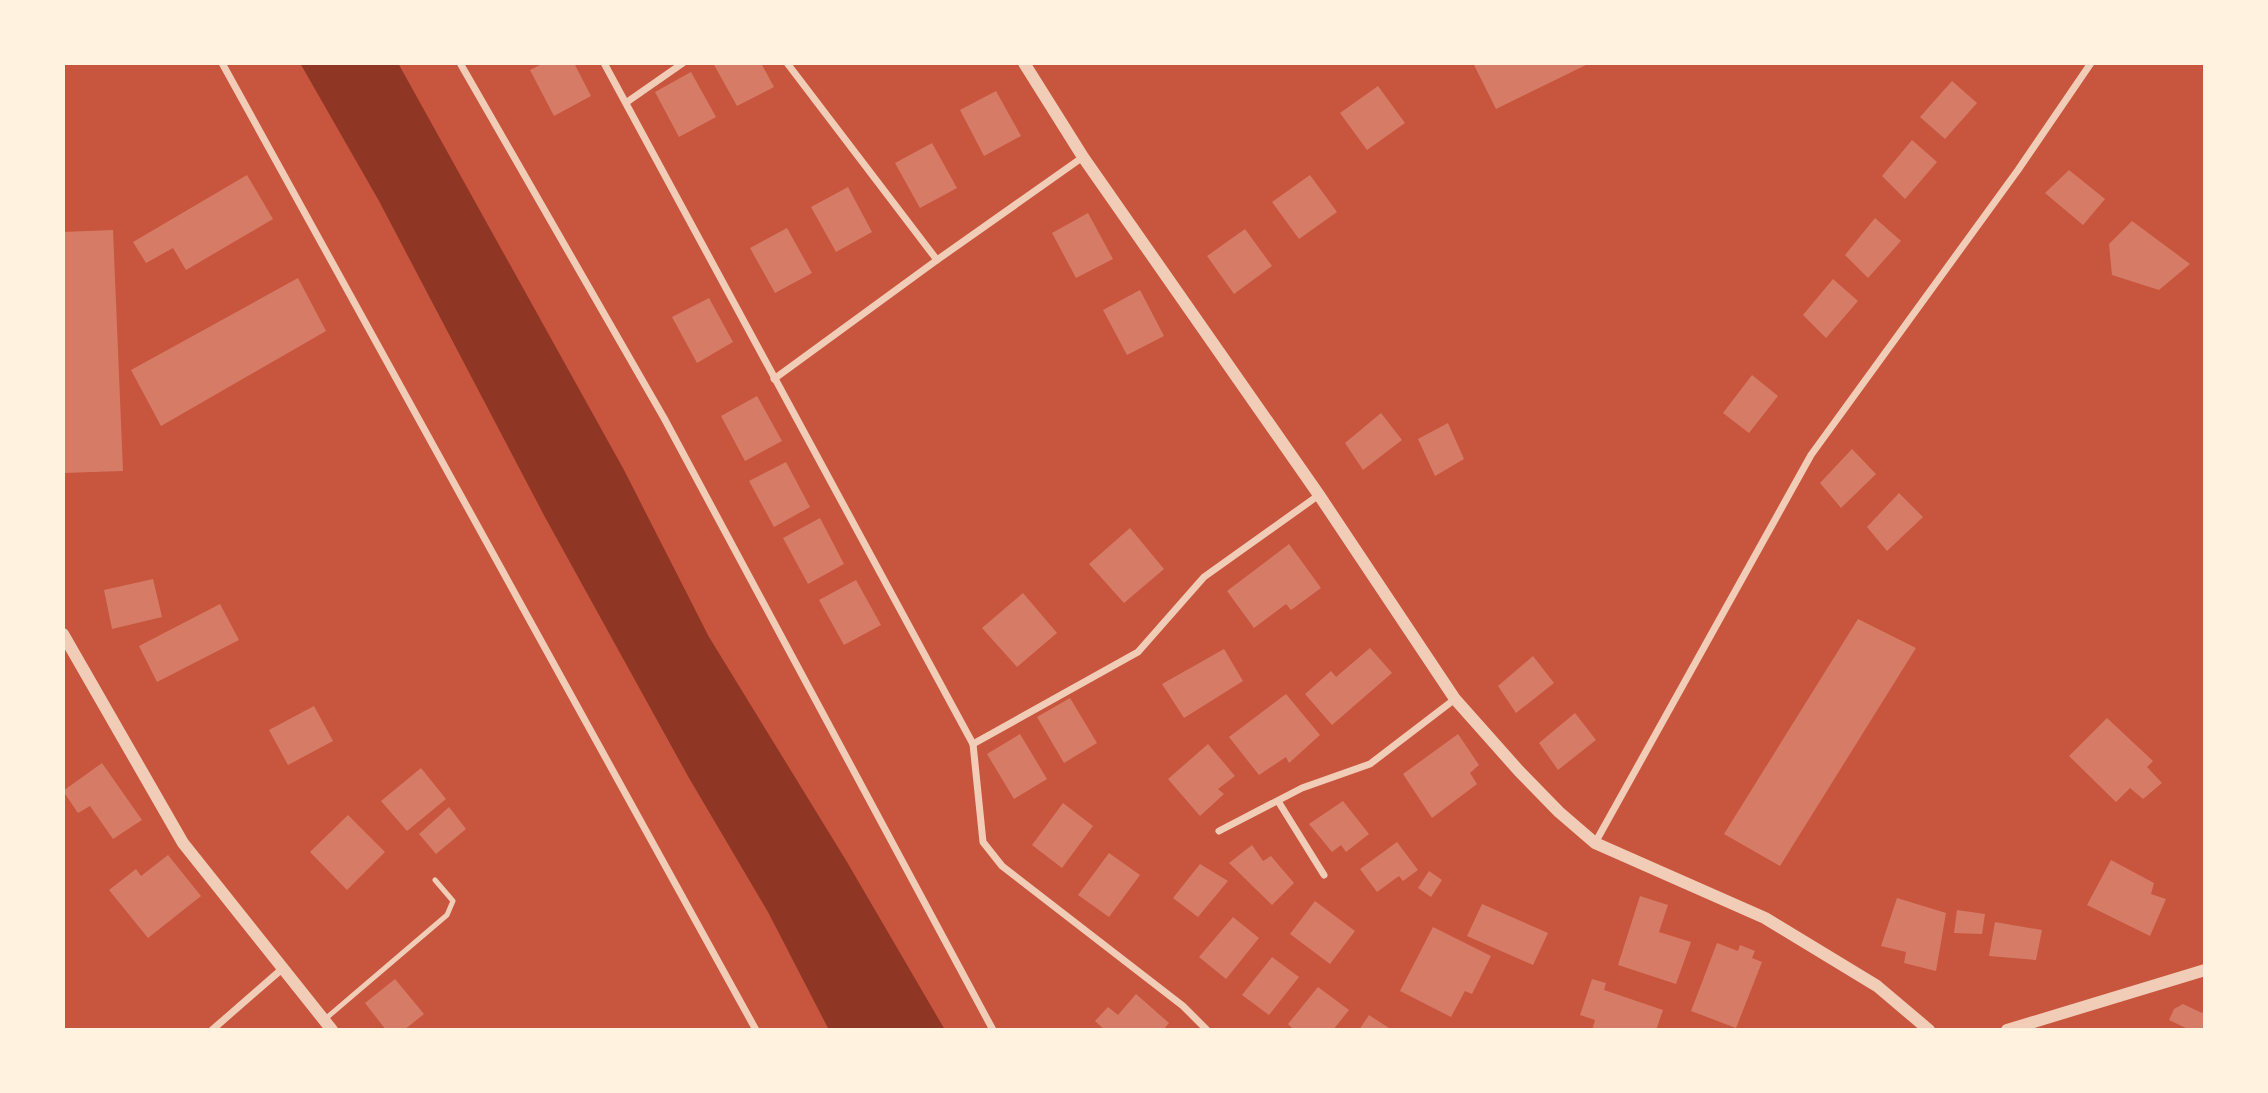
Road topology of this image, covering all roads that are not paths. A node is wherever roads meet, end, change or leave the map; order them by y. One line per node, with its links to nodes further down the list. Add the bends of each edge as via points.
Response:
1 (222, 63): 25 (street)
2 (460, 63): 26 (street, via 664,418)
3 (604, 63): 8 (street)
4 (683, 63): 8 (street)
5 (787, 63): 10 (street)
6 (1024, 63): 9 (street)
7 (2091, 63): 18 (street, via 1811,455)
8 (627, 102): 11 (street)
9 (1083, 157): 10 (street); 12 (street)
10 (937, 260): 11 (street)
11 (774, 379): 15 (street)
12 (1319, 495): 14 (street); 15 (street, via 1204,578 1138,652)
13 (63, 634): 21 (street, via 183,843)
14 (1455, 699): 16 (street, via 1370,764); 18 (street, via 1559,812)
15 (973, 744): 27 (street, via 983,842 1002,866)
16 (1278, 801): 17 (street); 19 (street)
17 (1219, 831)
18 (1595, 843): 28 (street, via 1765,918 1877,986)
19 (1324, 876)
20 (435, 880): 23 (lane, via 453,901 447,915)
21 (282, 969): 23 (street); 24 (street)
22 (2205, 970): 29 (street)
23 (328, 1025)
24 (212, 1030)
25 (756, 1030)
26 (993, 1030)
27 (1208, 1030)
28 (1929, 1030)
29 (2007, 1030)

